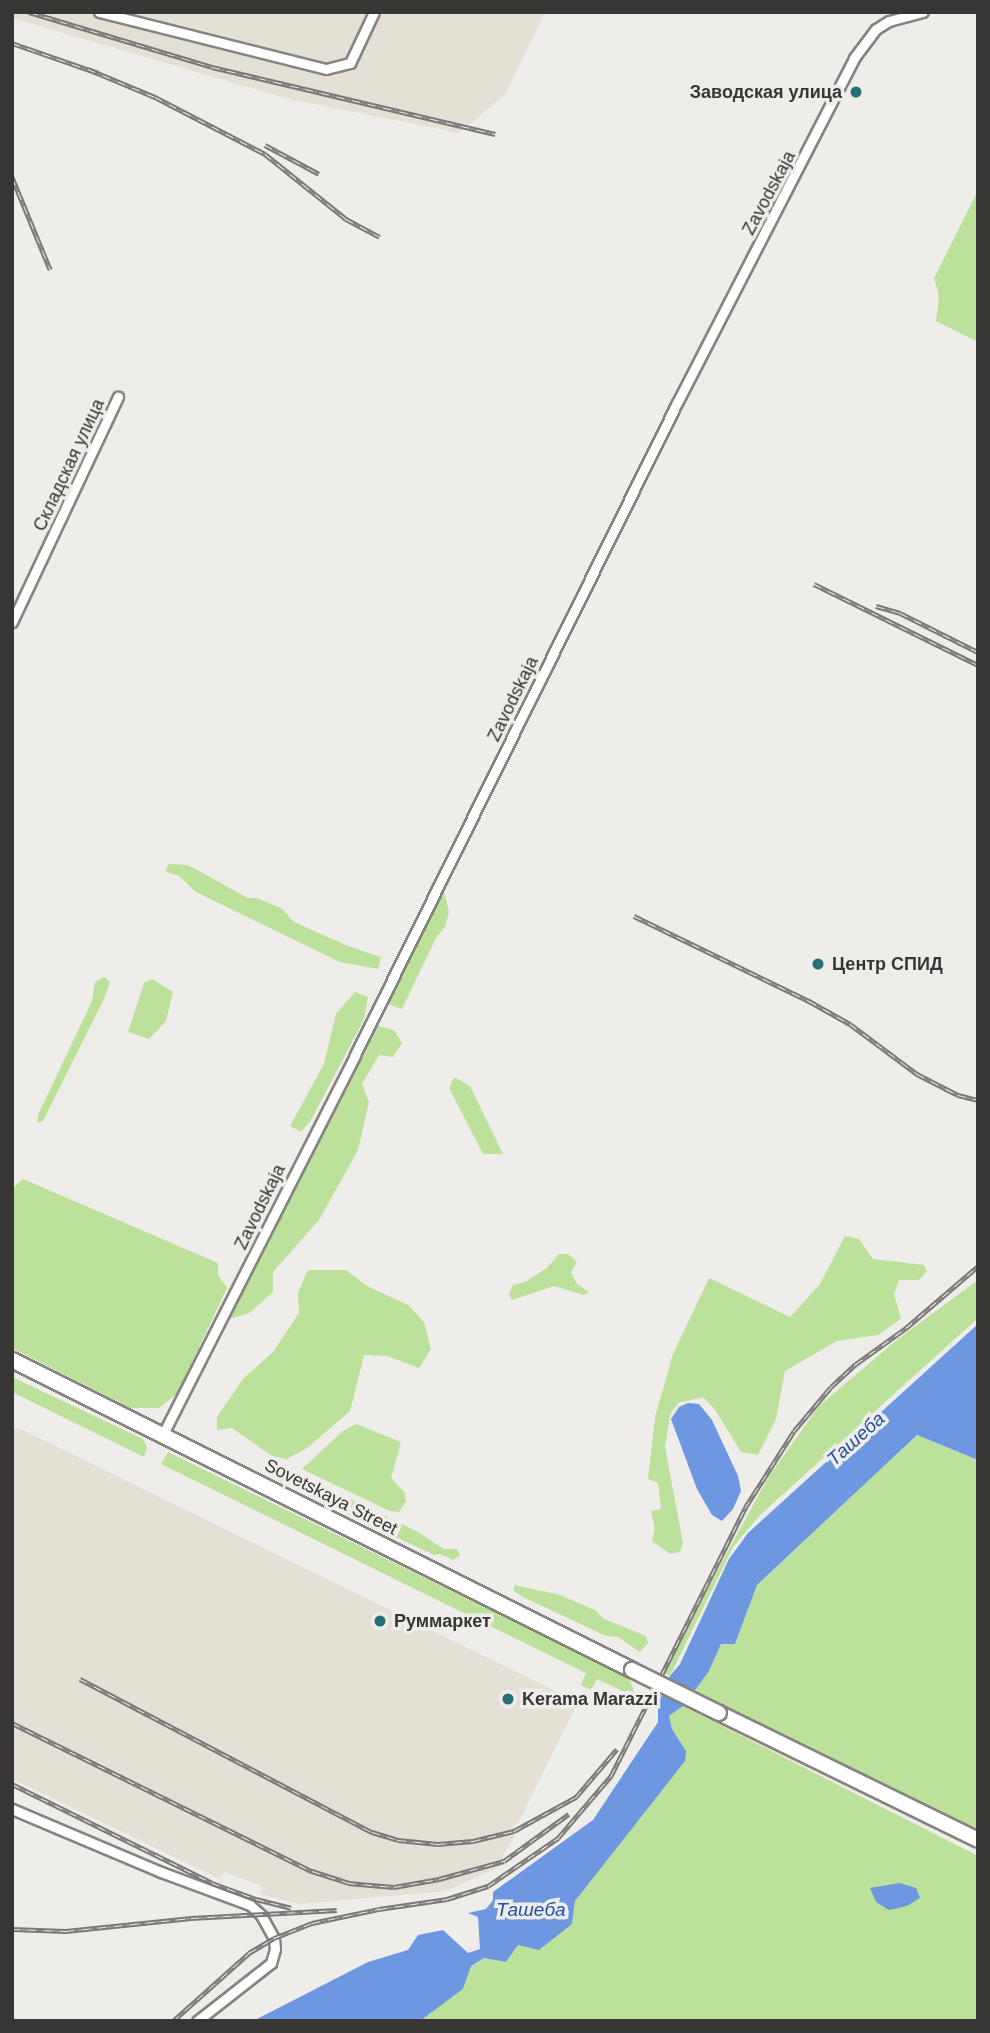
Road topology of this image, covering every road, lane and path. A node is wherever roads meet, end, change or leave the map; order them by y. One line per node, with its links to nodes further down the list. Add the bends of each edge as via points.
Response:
1 (99, 12): 2 (street, via 326,69 350,63)
2 (374, 12)
3 (923, 12): 7 (street, Zavodskaja, via 890,20 876,29 854,58)
4 (118, 397): 5 (street, Складская улица)
5 (12, 622)
6 (12, 1360): 7 (main road, Sovetskaya Street)
7 (163, 1434): 9 (main road, Sovetskaya Street, bridge)
8 (12, 1809): 10 (street, via 250,1905 261,1915 274,1938 271,1963)
9 (978, 1840)
10 (197, 2021)

